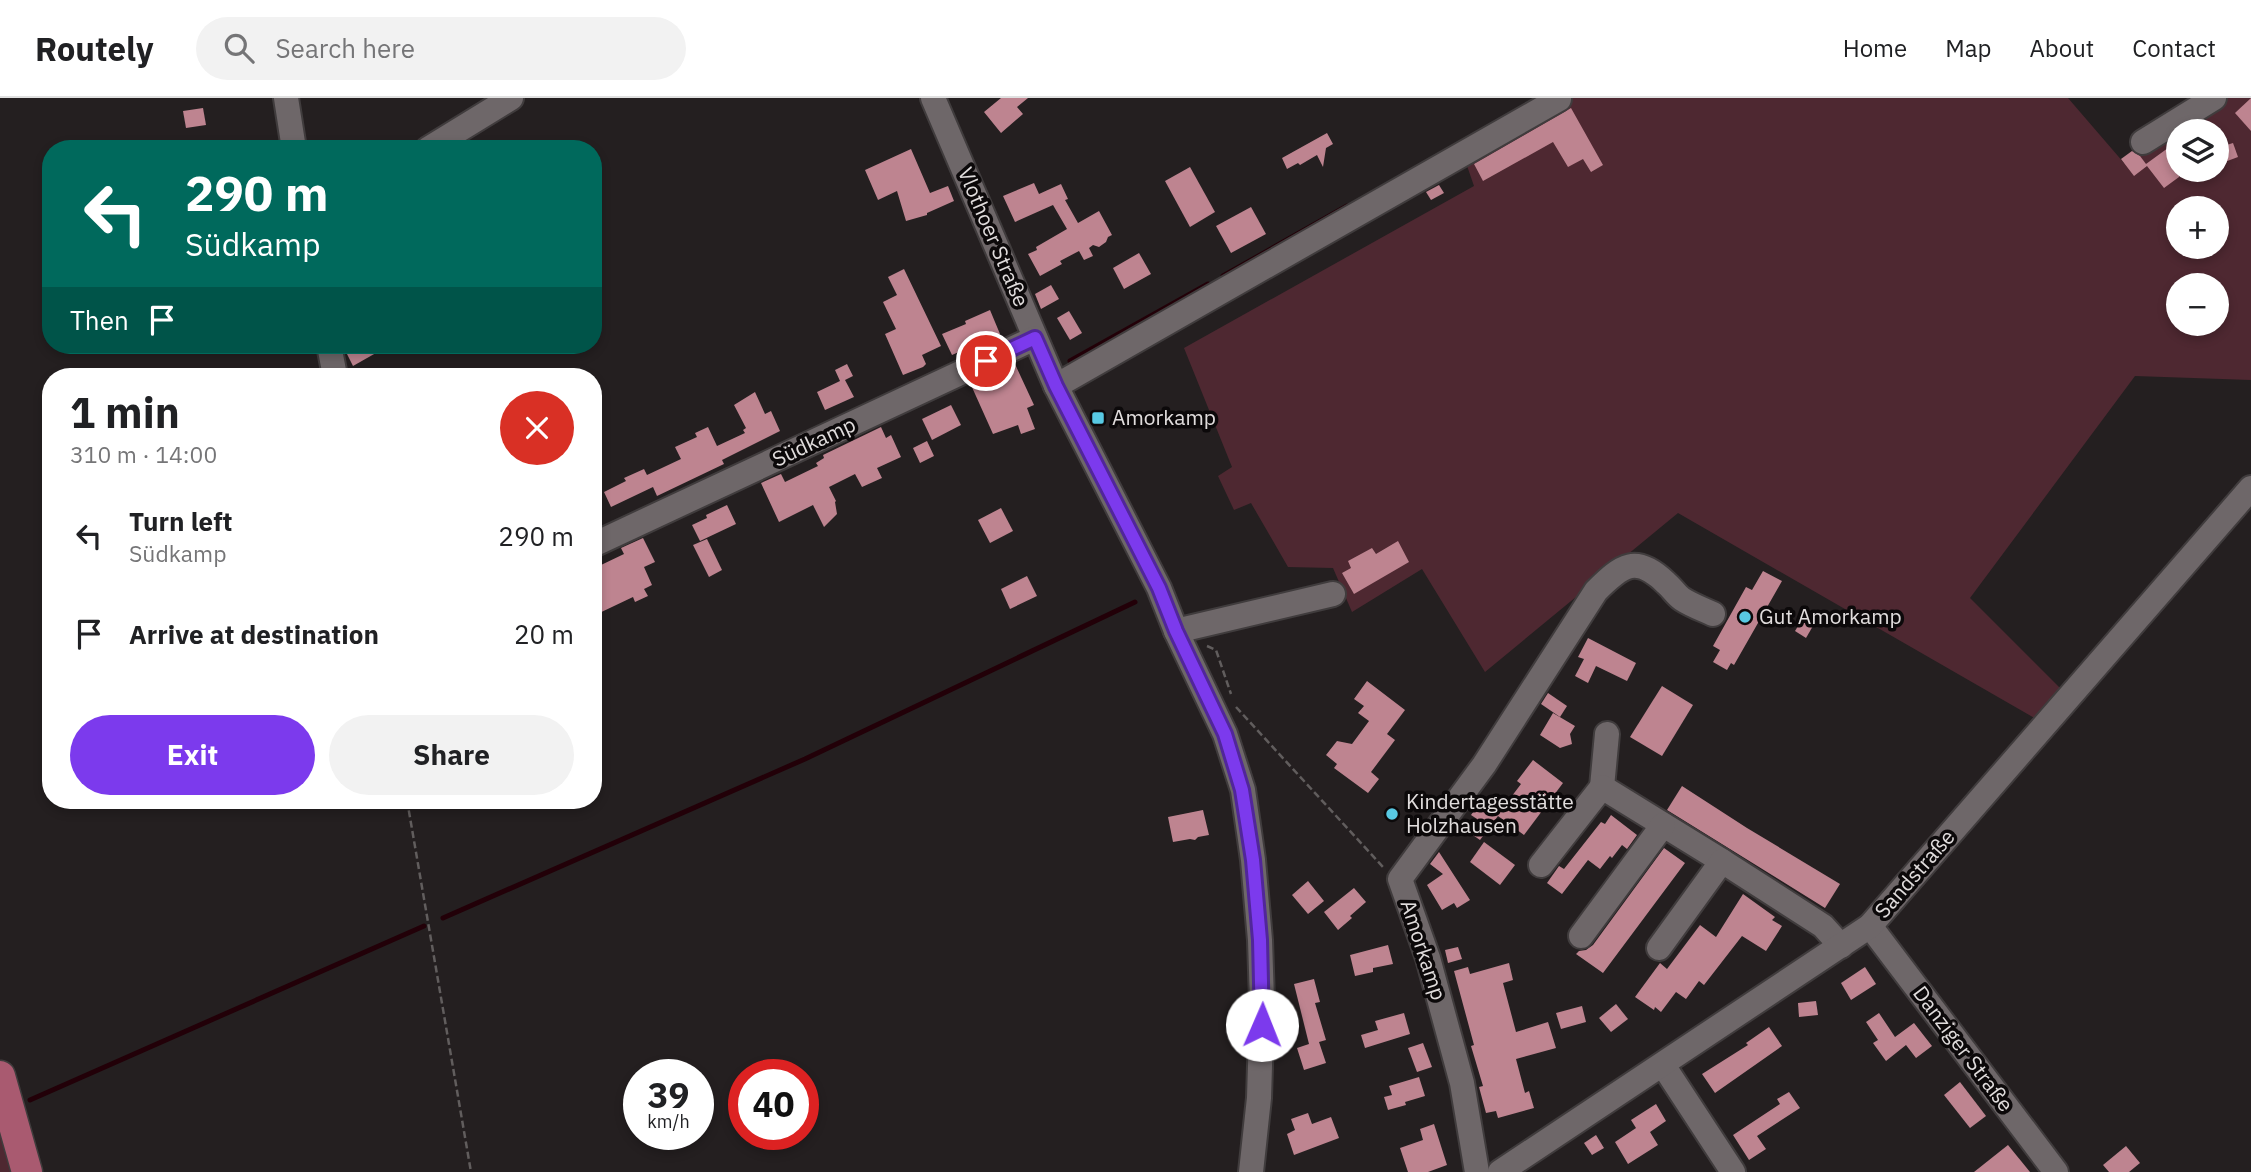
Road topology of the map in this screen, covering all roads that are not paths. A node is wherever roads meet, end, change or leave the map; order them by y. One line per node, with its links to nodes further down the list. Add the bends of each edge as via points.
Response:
1 (286, 98): 6 (street)
2 (511, 98): 7 (street)
3 (933, 98): 9 (street, Vlothoer Straße)
4 (2214, 98): 8 (street)
5 (1559, 99): 10 (street)
6 (293, 140)
7 (443, 140)
8 (2143, 142)
9 (1035, 338): 10 (street, Vlothoer Straße); 12 (street, Südkamp)
10 (1056, 386): 15 (street, Vlothoer Straße, via 1159,588)
11 (2251, 488): 21 (street, Sandstraße)
12 (602, 541)
13 (1333, 594): 15 (street)
14 (1713, 614): 29 (street, Amorkamp, via 1680,598 1648,569 1631,566 1616,571 1596,592 1484,765 1400,879 1428,958 1462,1083)
15 (1179, 637): 28 (street, Vlothoer Straße, via 1225,734 1242,790 1253,860 1262,1001)
16 (1607, 734): 17 (street)
17 (1602, 787): 18 (street); 20 (street)
18 (1663, 825): 19 (street); 22 (street)
19 (1722, 861): 23 (street, via 1823,926); 24 (street)
20 (1541, 865)
21 (1870, 926): 23 (street, Sandstraße); 32 (street, Danziger Straße)
22 (1581, 936)
23 (1841, 946): 25 (street, Sandstraße)
24 (1659, 948)
25 (1663, 1065): 30 (street, Sandstraße); 31 (street)
26 (0, 1076): 27 (main road)
27 (27, 1172)
28 (1251, 1172)
29 (1477, 1172)
30 (1500, 1172)
31 (1732, 1172)
32 (2056, 1172)

